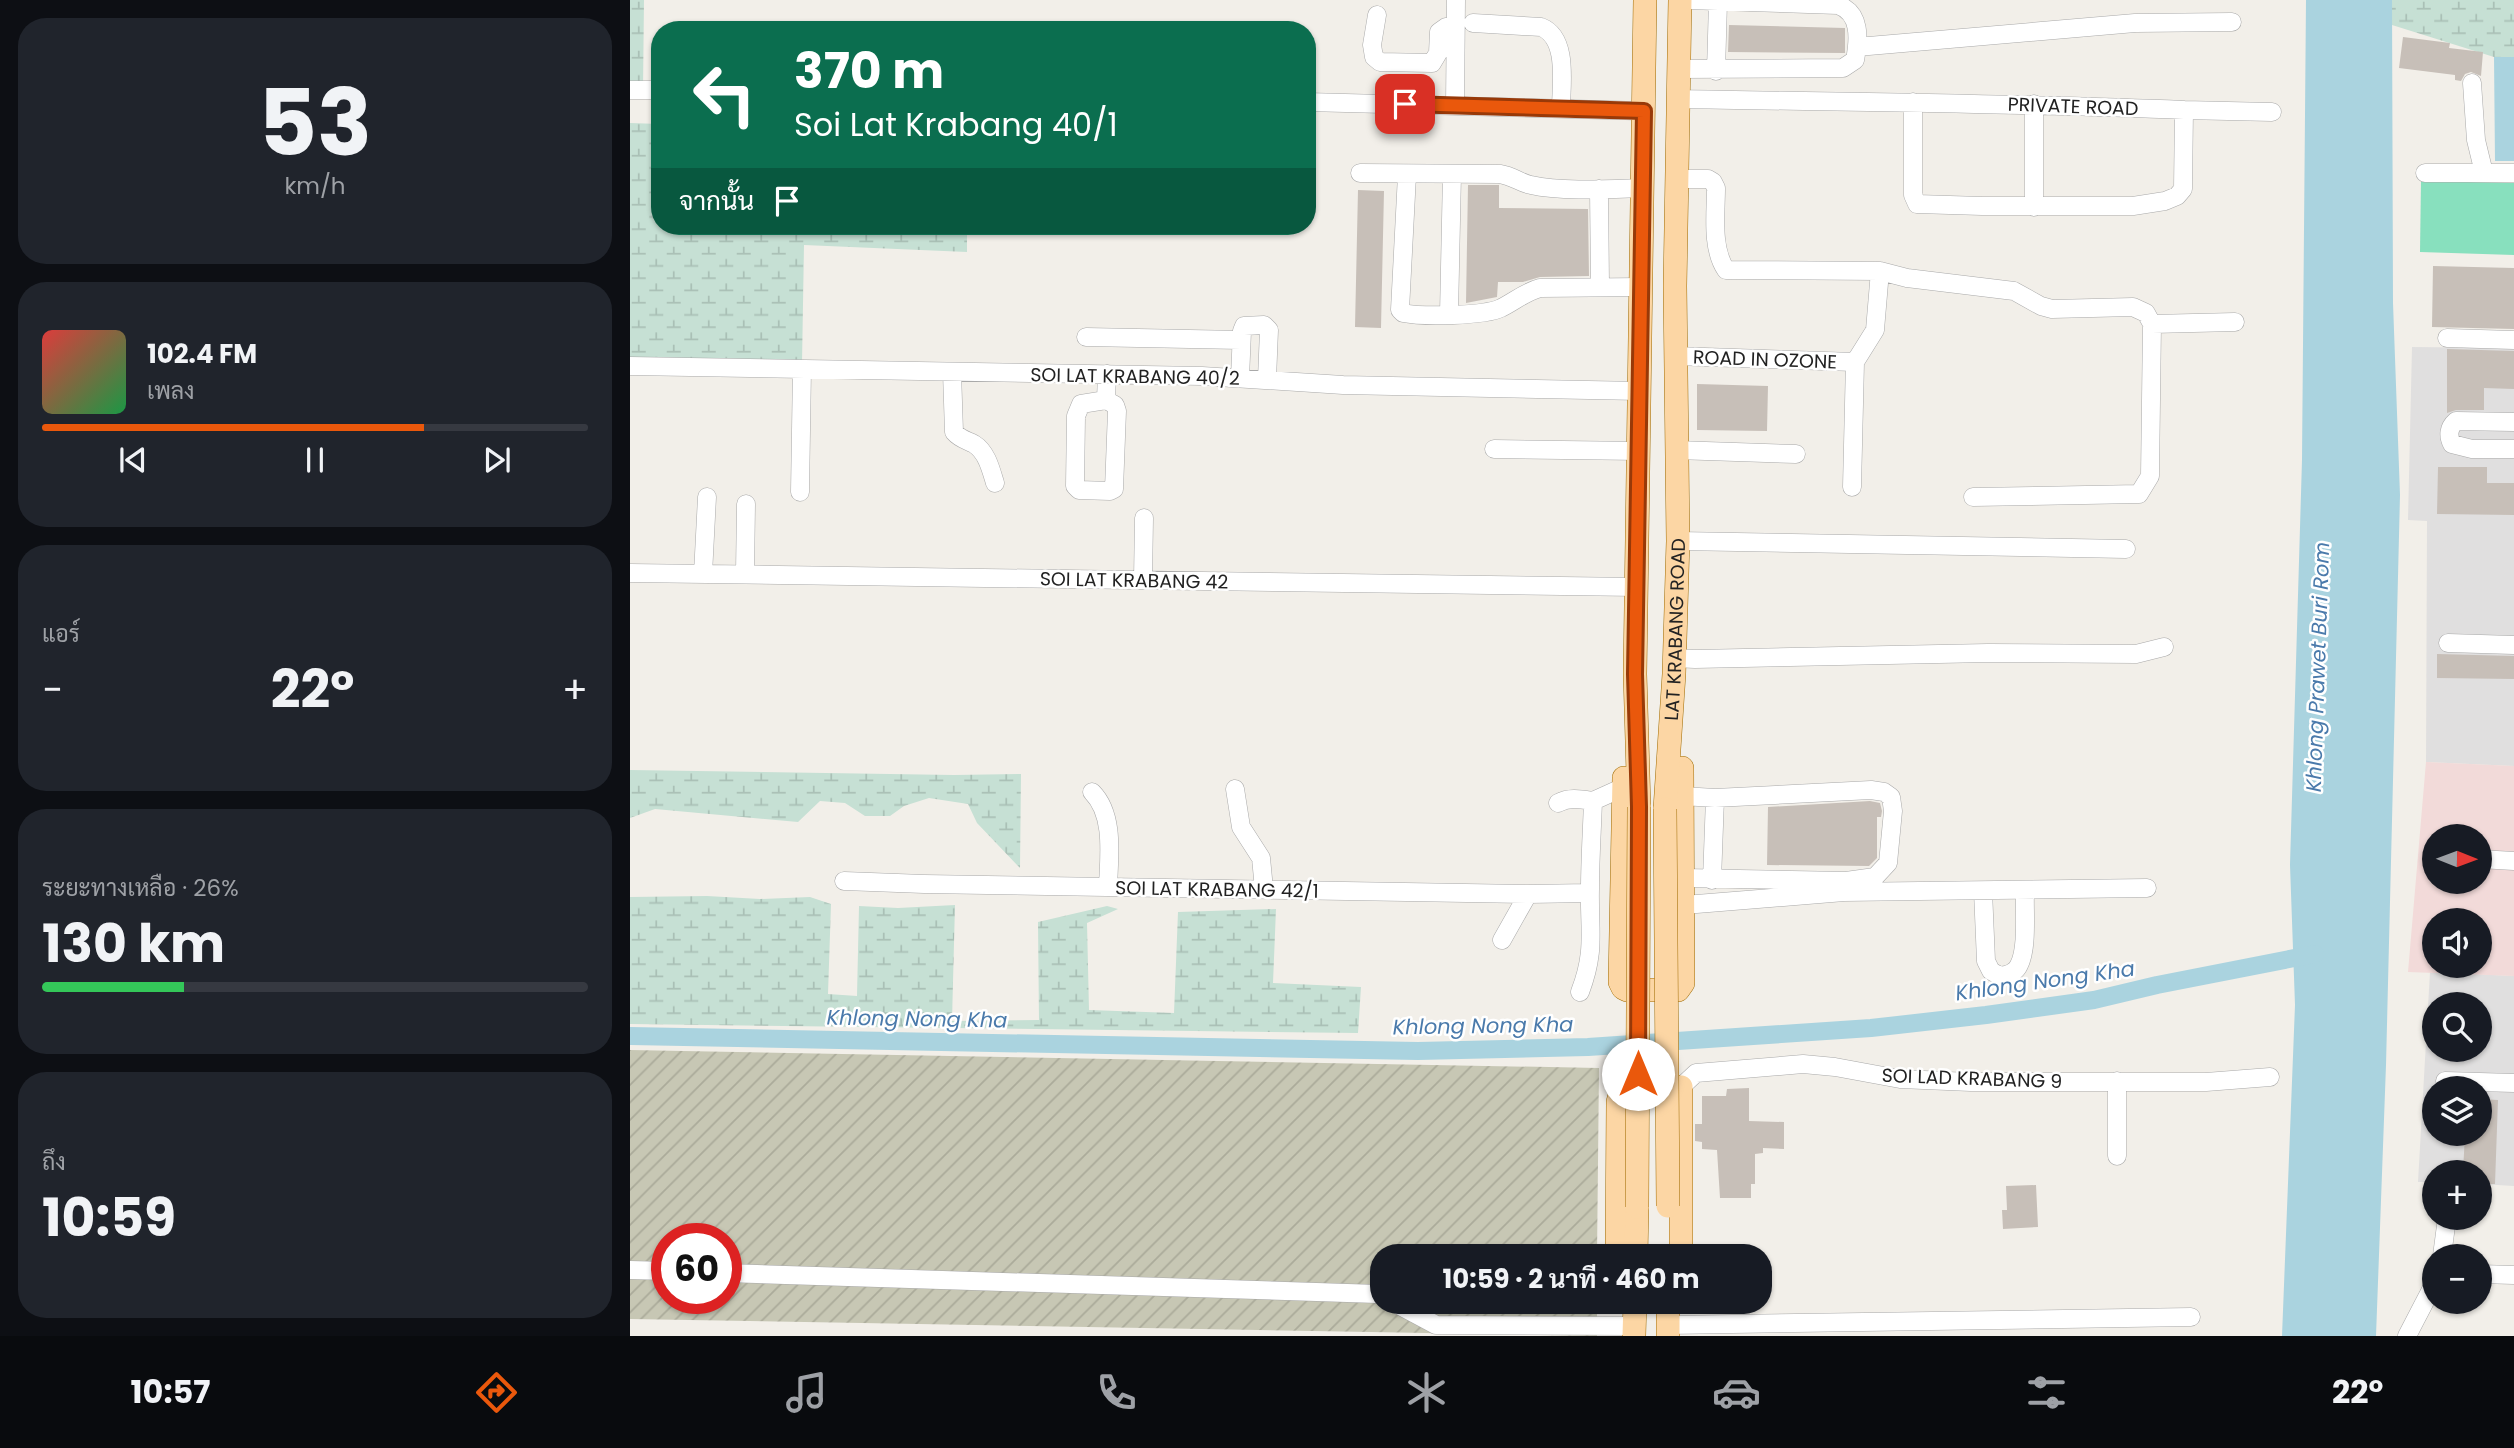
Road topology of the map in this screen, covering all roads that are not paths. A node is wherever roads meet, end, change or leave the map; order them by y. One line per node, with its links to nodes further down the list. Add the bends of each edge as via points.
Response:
1 (1456, 0): 8 (street)
2 (1646, 0): 22 (main road, LAT KRABANG ROAD)
3 (1679, 0): 10 (main road, LAT KRABANG ROAD)
4 (1688, 0): 5 (street)
5 (1718, 2): 9 (street, via 1848,8 1856,25); 11 (street)
6 (1377, 15): 8 (street, via 1372,45 1380,62 1432,63 1438,54 1439,32)
7 (2232, 22): 9 (street, via 2135,23)
8 (1465, 24): 19 (street); 20 (street, via 1550,30 1559,50)
9 (1857, 47): 11 (street, via 1855,61 1843,68)
10 (1678, 69): 11 (street); 15 (main road, LAT KRABANG ROAD)
11 (1716, 71)
12 (2472, 83): 26 (street, via 2476,140)
13 (630, 90): 14 (street)
14 (651, 90)
15 (1678, 99): 17 (street, PRIVATE ROAD); 30 (main road, LAT KRABANG ROAD)
16 (1316, 102): 19 (street)
17 (1913, 102): 18 (street, PRIVATE ROAD); 33 (street, via 1914,200 1922,205)
18 (2034, 104): 21 (street, PRIVATE ROAD); 33 (street)
19 (1455, 106): 20 (street)
20 (1561, 109): 22 (street)
21 (2184, 110): 23 (street, PRIVATE ROAD); 33 (street, via 2183,189 2177,196 2133,206)
22 (1644, 111): 31 (main road, LAT KRABANG ROAD)
23 (2272, 112)
24 (1360, 173): 29 (street)
25 (2425, 173): 26 (street)
26 (2484, 173): 27 (street)
27 (2514, 173)
28 (1452, 174): 29 (street); 32 (street, via 1500,174 1534,186); 38 (street)
29 (1407, 175): 38 (street, via 1400,310)
30 (1677, 179): 34 (street, via 1713,182 1717,238 1726,270); 36 (main road, LAT KRABANG ROAD)
31 (1642, 188): 32 (street); 37 (main road, LAT KRABANG ROAD)
32 (1599, 189): 35 (street)
33 (2034, 206)
34 (1880, 271): 40 (street, via 2014,291 2052,309 2133,307 2146,313); 46 (street, via 1875,330)
35 (1600, 286): 37 (street); 38 (street, via 1540,288 1491,311)
36 (1675, 286): 37 (main road); 45 (main road, LAT KRABANG ROAD)
37 (1641, 287): 53 (main road, LAT KRABANG ROAD)
38 (1449, 314)
39 (2235, 322): 40 (street)
40 (2152, 324): 67 (street, via 2150,476 2139,494)
41 (1086, 337): 43 (street)
42 (2446, 338): 44 (street)
43 (1241, 340): 51 (street); 52 (street, via 1244,326 1267,326)
44 (2514, 340)
45 (1675, 356): 46 (street, ROAD IN OZONE); 60 (main road, LAT KRABANG ROAD)
46 (1855, 362): 64 (street, ROAD IN OZONE)
47 (630, 366): 48 (street, SOI LAT KRABANG 40/2)
48 (802, 369): 49 (street, SOI LAT KRABANG 40/2); 65 (street)
49 (952, 372): 50 (street, SOI LAT KRABANG 40/2); 63 (street, via 954,432 980,449)
50 (1107, 374): 51 (street, SOI LAT KRABANG 40/2); 54 (street)
51 (1240, 378): 52 (street, SOI LAT KRABANG 40/2)
52 (1267, 379): 53 (street, SOI LAT KRABANG 40/2, via 1343,385)
53 (1640, 391): 61 (main road, LAT KRABANG ROAD)
54 (1106, 400): 54 (street, via 1082,404 1076,416 1075,486 1079,490 1114,489 1117,411)
55 (2495, 422): 56 (street); 58 (street); 58 (street, via 2456,421 2448,437 2452,444 2472,449)
56 (2514, 422)
57 (1494, 449): 61 (street)
58 (2496, 449): 59 (street)
59 (2514, 449)
60 (1676, 450): 62 (street); 70 (main road, LAT KRABANG ROAD)
61 (1640, 451): 76 (main road, LAT KRABANG ROAD)
62 (1796, 454)
63 (995, 484)
64 (1852, 487)
65 (800, 492)
66 (707, 496): 73 (street)
67 (1973, 497)
68 (746, 504): 74 (street)
69 (1144, 518): 75 (street)
70 (1678, 541): 71 (street); 80 (main road, LAT KRABANG ROAD)
71 (2126, 549)
72 (630, 573): 73 (street, SOI LAT KRABANG 42)
73 (703, 574): 74 (street, SOI LAT KRABANG 42)
74 (745, 575): 75 (street, SOI LAT KRABANG 42)
75 (1143, 580): 76 (street, SOI LAT KRABANG 42)
76 (1637, 587): 81 (main road, LAT KRABANG ROAD)
77 (2448, 643): 78 (street)
78 (2514, 645)
79 (2164, 647): 80 (street, via 2136,654)
80 (1674, 666): 87 (main road, LAT KRABANG ROAD)
81 (1635, 674): 82 (main road, via 1625,737); 111 (main road, LAT KRABANG ROAD, bridge, via 1639,807)
82 (1624, 787): 86 (street); 101 (main road, via 1619,967 1623,988 1682,988)
83 (1236, 789): 96 (street, via 1241,827 1261,858)
84 (1092, 792): 94 (street, via 1107,824)
85 (1715, 798): 87 (street); 92 (street); 92 (street, via 1871,790 1891,797 1893,811 1888,863 1875,877)
86 (1593, 801): 88 (street, via 1565,799); 99 (street)
87 (1674, 802): 91 (main road); 112 (main road, LAT KRABANG ROAD, bridge)
88 (1558, 803)
89 (2492, 860): 90 (street)
90 (2514, 861)
91 (1684, 878): 92 (street); 101 (main road)
92 (1712, 880)
93 (844, 881): 94 (street, SOI LAT KRABANG 42/1)
94 (1108, 887): 96 (street, SOI LAT KRABANG 42/1)
95 (2147, 888): 97 (street)
96 (1264, 890): 100 (street, SOI LAT KRABANG 42/1)
97 (2025, 890): 98 (street); 98 (street, via 2019,967 2000,976 1986,961)
98 (1983, 891): 101 (street, via 1844,891)
99 (1590, 893): 100 (street, SOI LAT KRABANG 42/1); 103 (street, via 1592,949)
100 (1528, 894): 102 (street)
101 (1684, 905)
102 (1502, 940)
103 (1580, 992)
104 (2270, 1077): 105 (street, SOI LAD KRABANG 9)
105 (2117, 1081): 108 (street, SOI LAD KRABANG 9, via 1900,1079 1803,1064 1696,1073); 109 (street)
106 (2492, 1082): 107 (street)
107 (2514, 1083)
108 (1681, 1087): 110 (main road, via 1629,1086 1619,1093); 113 (main road)
109 (2117, 1156)
110 (1617, 1244)
111 (1636, 1244)
112 (1668, 1244)
113 (1681, 1244)
114 (630, 1270): 115 (street)
115 (651, 1271)
116 (742, 1274): 119 (street)
117 (2492, 1274): 118 (street)
118 (2514, 1275)
119 (1370, 1294)
120 (2422, 1306): 127 (street)
121 (1416, 1314): 126 (street, via 1436,1325)
122 (1624, 1314): 126 (main road)
123 (1668, 1315): 125 (street)
124 (2191, 1317): 125 (street)
125 (1782, 1330)
126 (1634, 1331)
127 (2406, 1336)

